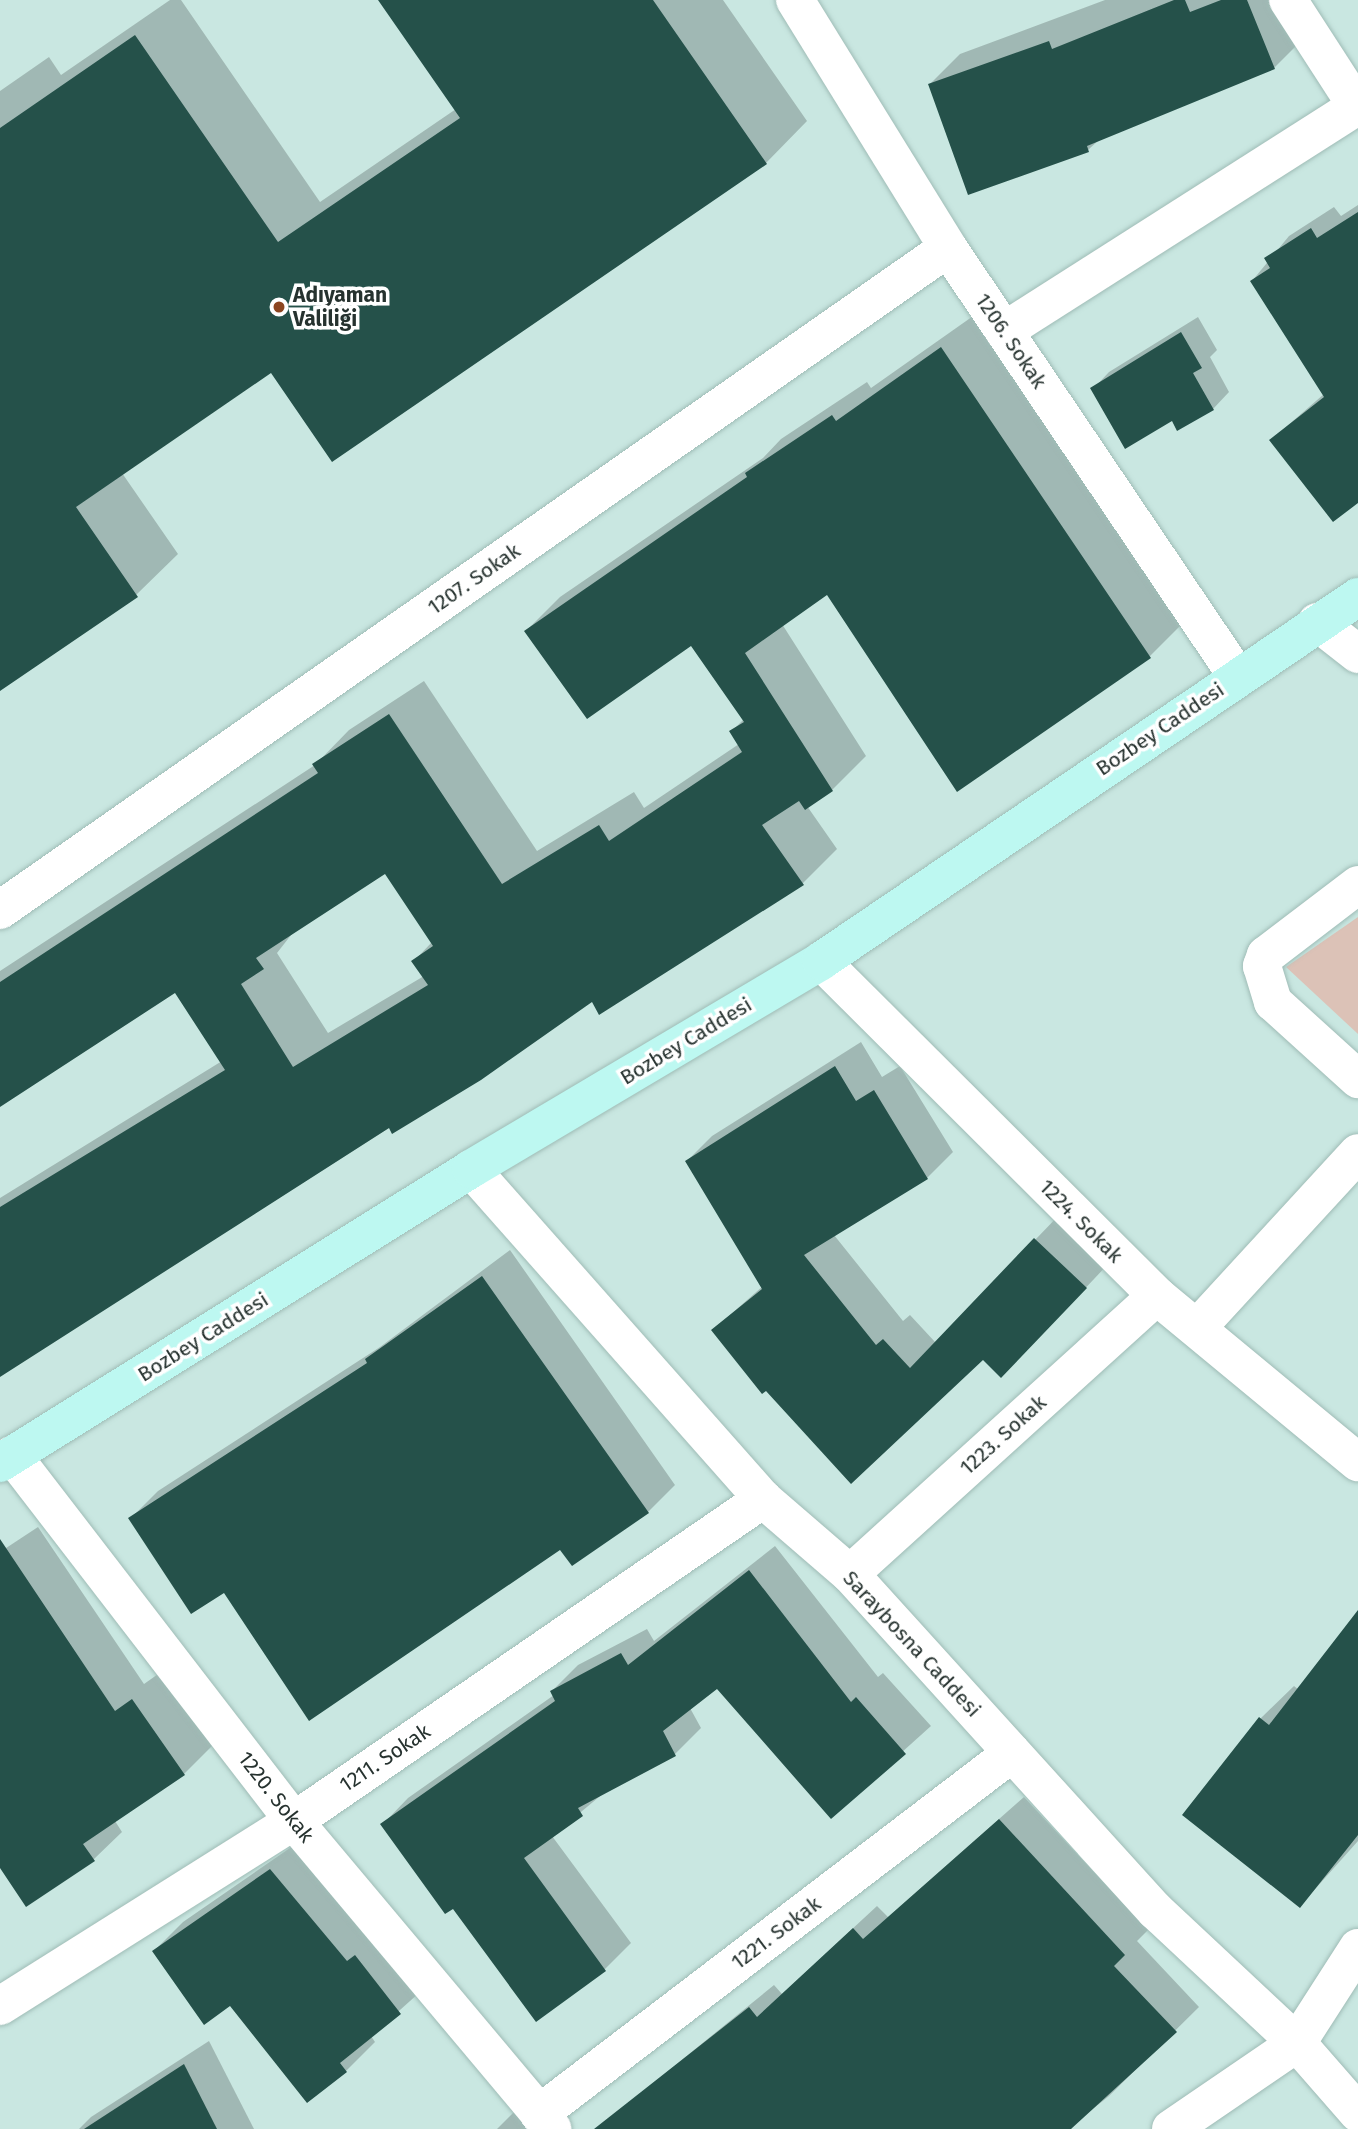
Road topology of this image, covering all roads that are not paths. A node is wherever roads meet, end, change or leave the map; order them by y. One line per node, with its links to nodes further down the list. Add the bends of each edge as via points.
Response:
1 (795, 0): 4 (street, 1206. Sokak)
2 (1288, 0): 3 (street)
3 (1357, 107): 5 (street)
4 (948, 248): 5 (street, 1206. Sokak); 11 (street, 1207. Sokak)
5 (1004, 331): 9 (street, 1206. Sokak)
6 (1358, 597): 7 (street, Bozbey Caddesi)
7 (1317, 622): 8 (street); 9 (street, Bozbey Caddesi)
8 (1358, 654)
9 (1237, 676): 12 (street, Bozbey Caddesi)
10 (1358, 885): 13 (street, via 1266,955 1262,967 1273,1002)
11 (0, 910)
12 (821, 961): 15 (street, Bozbey Caddesi); 16 (street, 1224. Sokak)
13 (1358, 1079)
14 (1358, 1153): 17 (street)
15 (471, 1170): 18 (street, Bozbey Caddesi); 20 (street, Saraybosna Caddesi)
16 (1157, 1296): 17 (street, 1224. Sokak); 21 (street, 1223. Sokak)
17 (1198, 1327): 19 (street, 1224. Sokak)
18 (6, 1459): 23 (street, 1220. Sokak)
19 (1358, 1462)
20 (763, 1499): 21 (street, Saraybosna Caddesi); 23 (street, 1211. Sokak)
21 (850, 1574): 22 (street, Saraybosna Caddesi)
22 (1012, 1753): 26 (street, Saraybosna Caddesi, via 1156,1910); 28 (street, 1221. Sokak)
23 (294, 1821): 25 (street, 1211. Sokak); 28 (street, 1220. Sokak)
24 (1358, 1948): 26 (street)
25 (0, 2006)
26 (1297, 2043): 27 (street, Saraybosna Caddesi); 29 (street)
27 (1358, 2113)
28 (545, 2121)
29 (1171, 2129)

